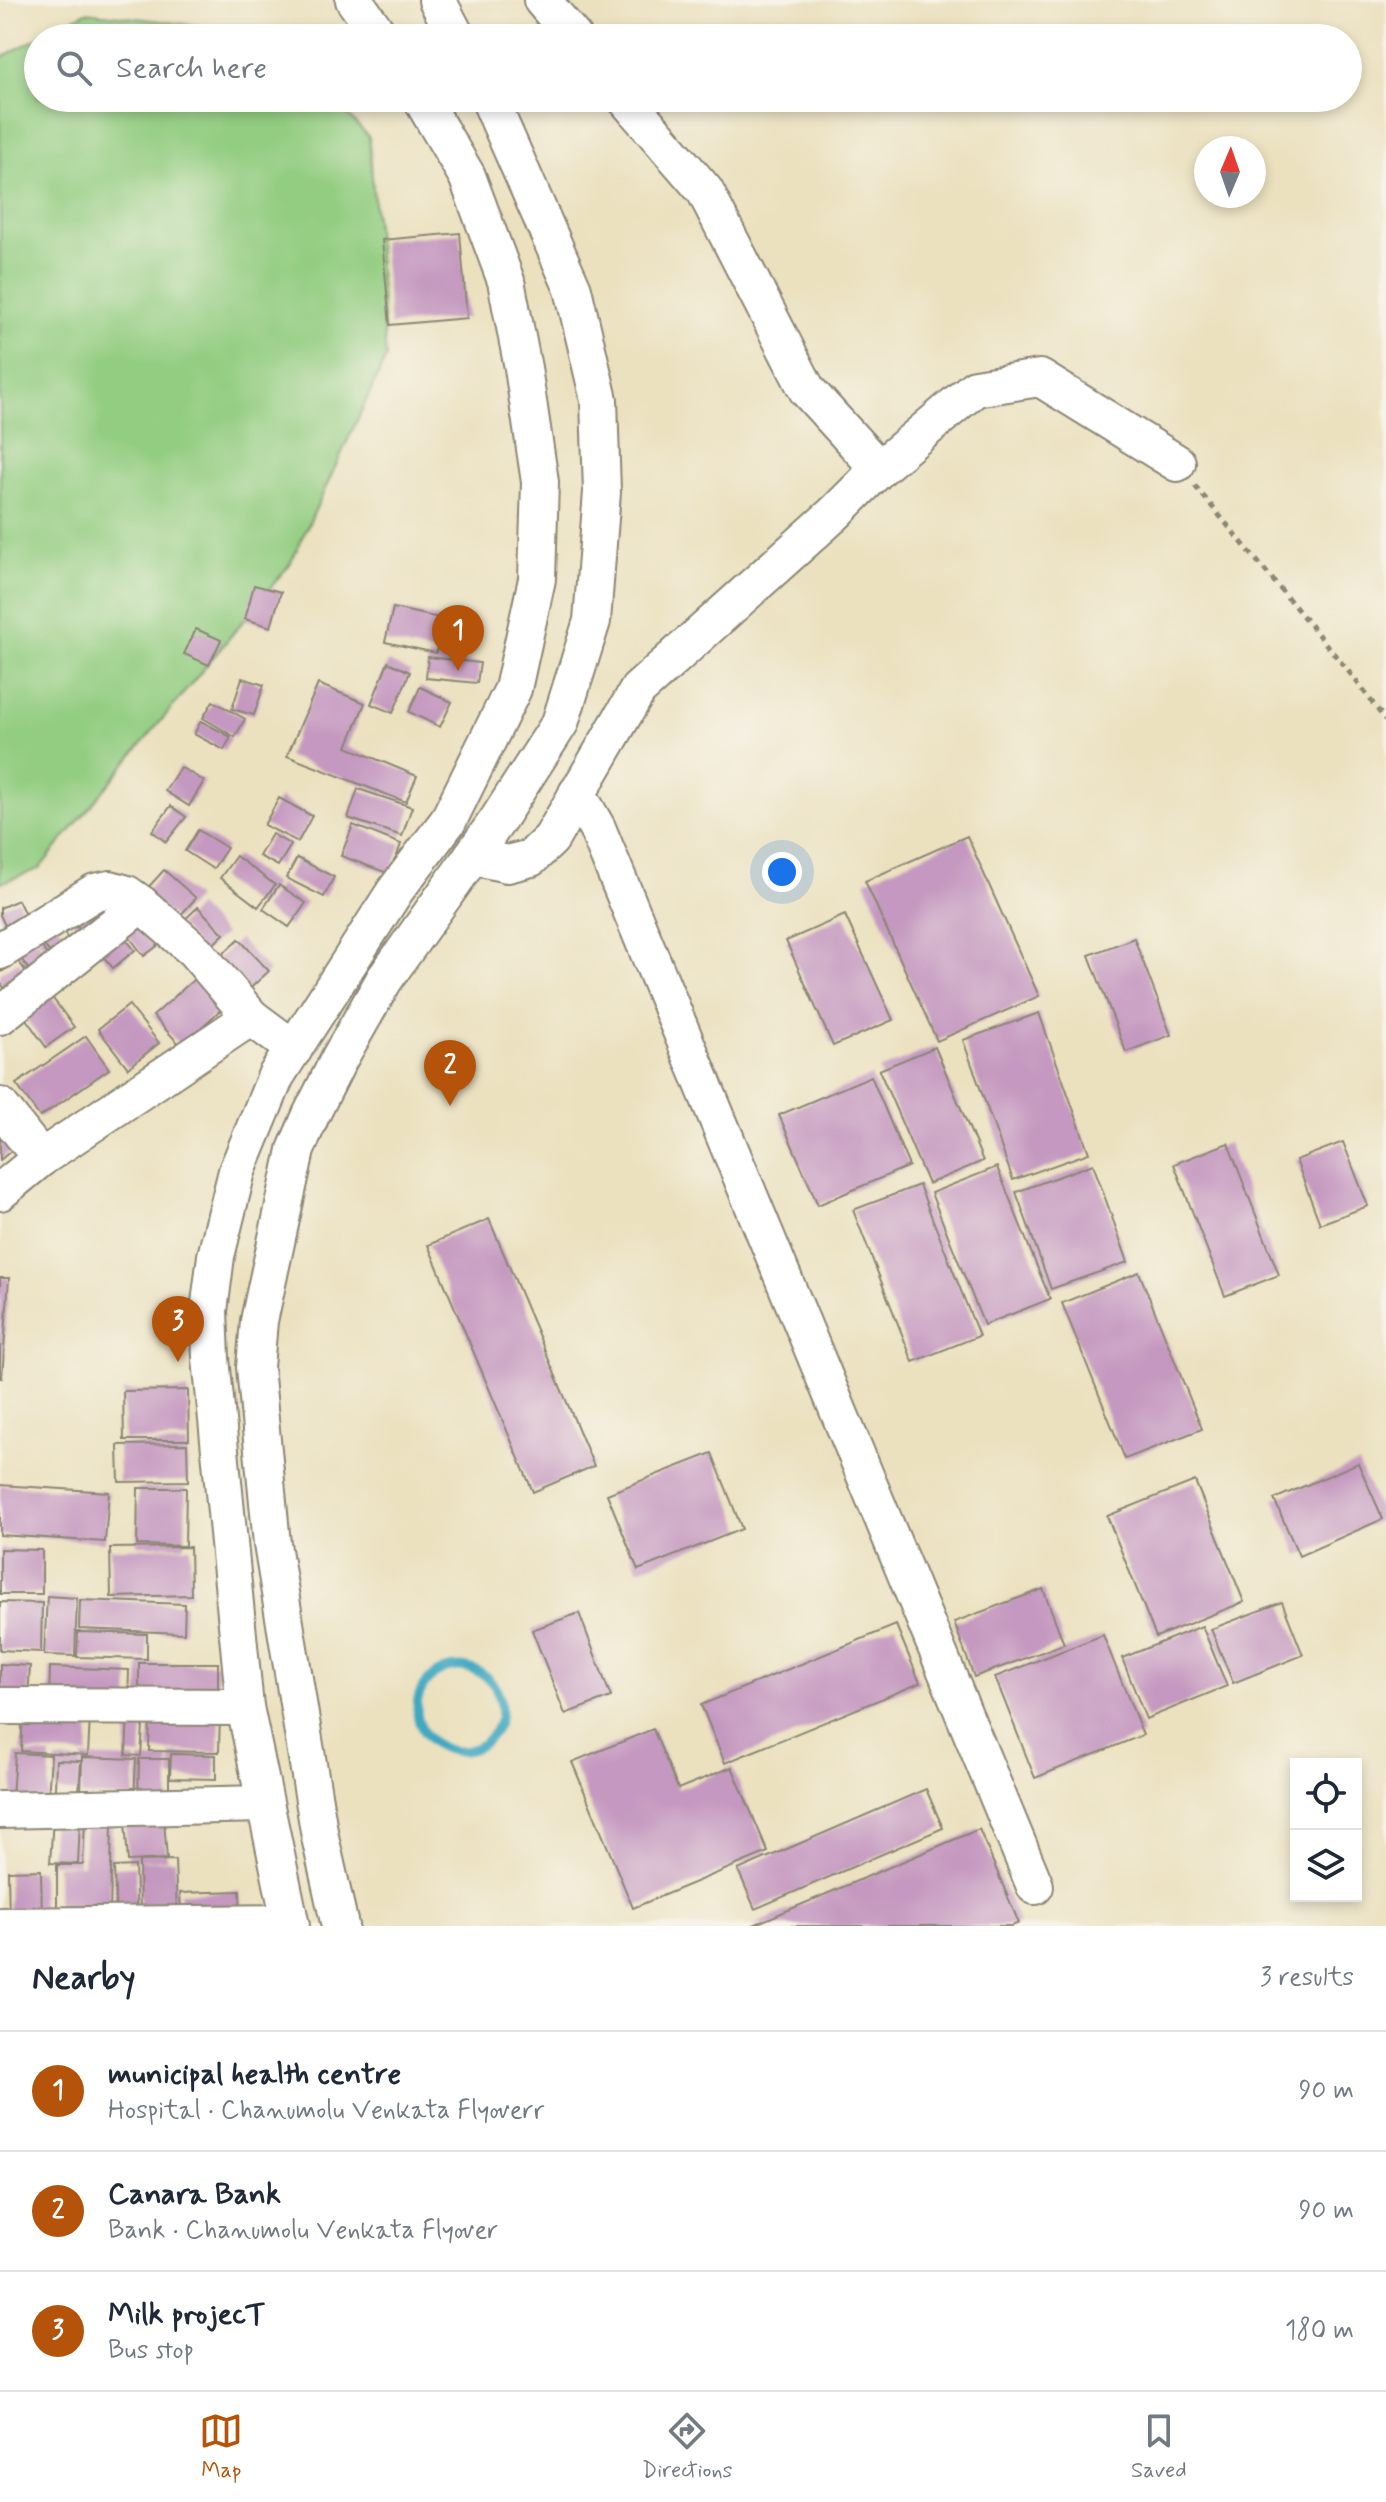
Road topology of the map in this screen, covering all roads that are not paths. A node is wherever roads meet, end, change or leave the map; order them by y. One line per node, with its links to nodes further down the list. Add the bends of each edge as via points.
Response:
1 (354, 0): 4 (street)
2 (437, 0): 5 (street)
3 (542, 0): 6 (street)
4 (371, 24)
5 (450, 24)
6 (562, 24)
7 (429, 112): 18 (street, via 467,176 506,281 540,482 537,579 513,689 448,821 395,891)
8 (495, 112): 13 (street, via 573,289 599,400 602,492 592,621 560,723)
9 (637, 112): 11 (street, via 705,191 807,390)
10 (1177, 463): 11 (street, via 1040,378 975,388)
11 (879, 469): 12 (street, via 638,690)
12 (577, 793): 13 (street, via 551,839 531,858 507,864); 26 (street, via 603,843)
13 (472, 856): 29 (street, via 384,980 311,1115 296,1150 259,1321 255,1367 272,1544 320,1837)
14 (141, 904): 15 (street, via 110,889 95,892); 16 (street); 17 (street, via 195,951)
15 (0, 951)
16 (0, 1016)
17 (251, 1017): 18 (street); 20 (street)
18 (294, 1049): 23 (street, via 276,1076 237,1171 209,1311)
19 (0, 1106): 20 (street)
20 (41, 1158): 21 (street)
21 (0, 1192)
22 (0, 1706): 23 (street)
23 (245, 1707): 24 (street)
24 (264, 1804): 25 (street); 27 (street)
25 (0, 1810)
26 (1035, 1886)
27 (290, 1924): 28 (street)
28 (0, 1926)
29 (340, 1926)

